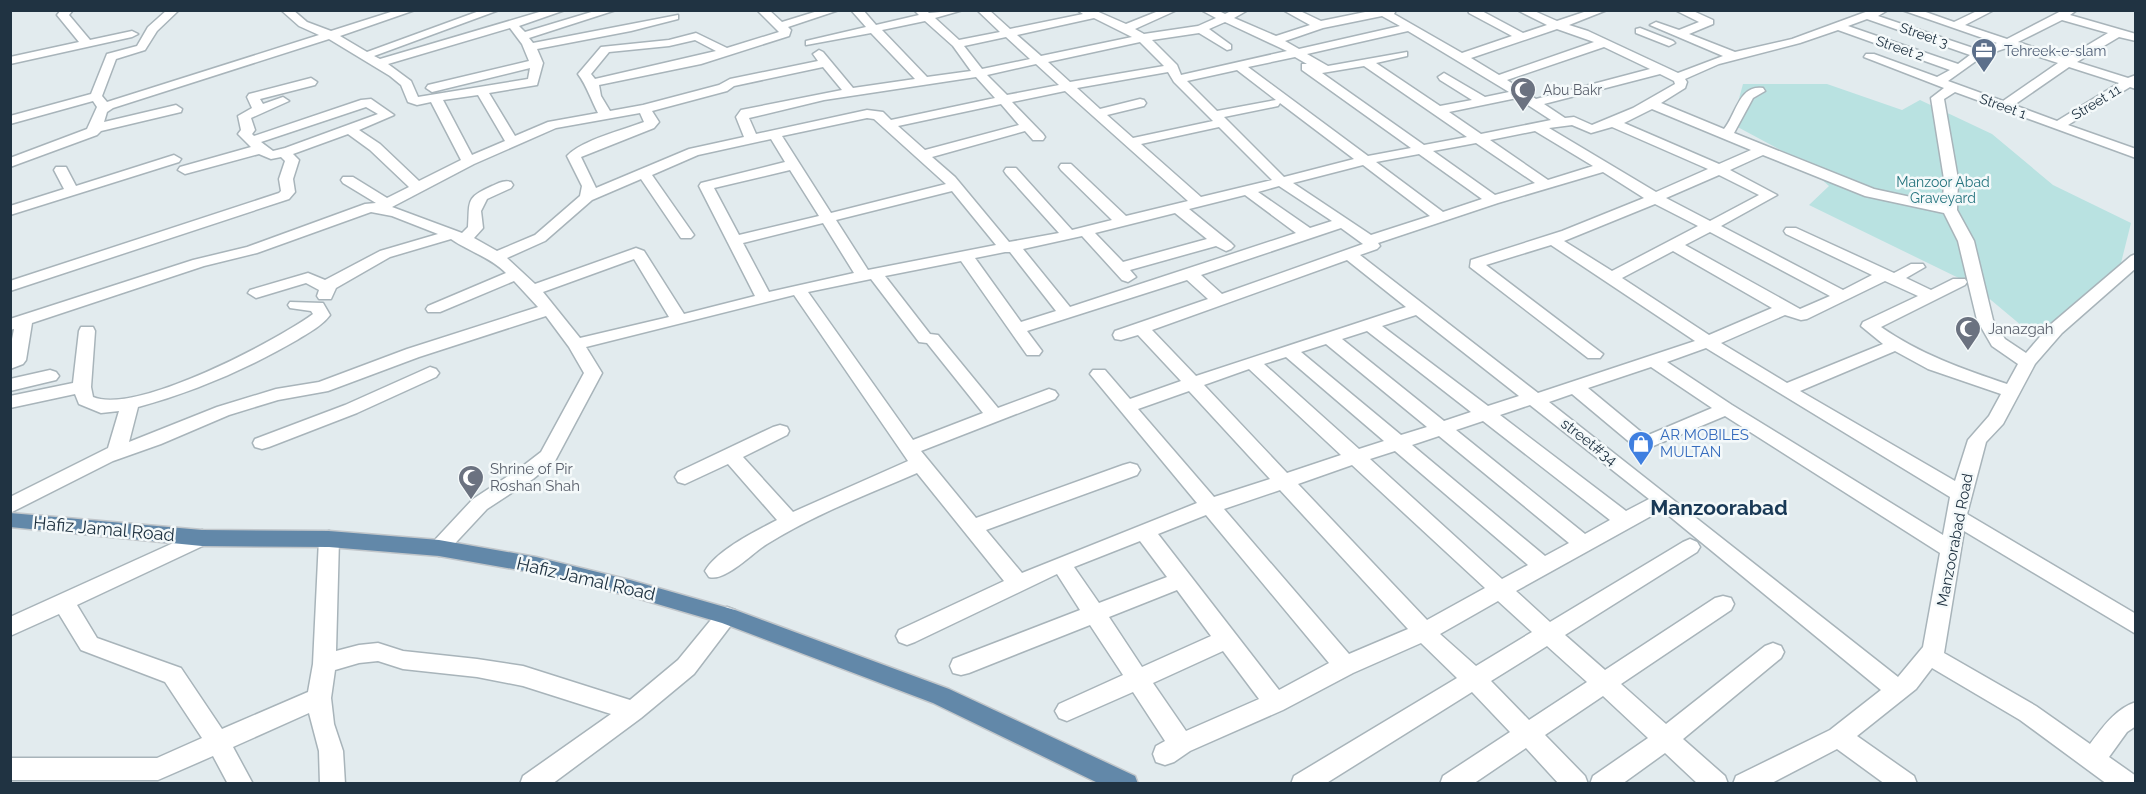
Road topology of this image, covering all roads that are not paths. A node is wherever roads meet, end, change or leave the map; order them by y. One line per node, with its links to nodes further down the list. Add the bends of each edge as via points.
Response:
1 (68, 10): 58 (street, via 63,15)
2 (174, 10): 104 (street, via 152,29 141,48 111,57)
3 (286, 10): 51 (street, via 303,24)
4 (410, 10): 51 (street)
5 (494, 10): 67 (street)
6 (560, 10): 34 (street)
7 (578, 10): 31 (street)
8 (611, 10): 31 (street)
9 (762, 10): 37 (street)
10 (834, 10): 37 (street)
11 (856, 10): 43 (street)
12 (958, 10): 29 (street)
13 (1172, 10): 41 (street)
14 (1206, 10): 33 (street)
15 (1243, 10): 33 (street)
16 (1288, 10): 35 (street)
17 (1602, 10): 38 (street)
18 (1680, 10): 50 (street, via 1709,22)
19 (1883, 10): 30 (street)
20 (1907, 10): 39 (street)
21 (1966, 10): 27 (street)
22 (985, 11): 47 (street)
23 (1386, 11): 35 (street); 42 (street)
24 (1473, 11): 53 (street)
25 (1525, 11): 38 (street)
26 (1088, 13): 41 (street); 47 (street)
27 (1984, 13): 39 (street)
28 (2066, 13): 48 (street); 60 (street)
29 (922, 14): 43 (street); 59 (street)
30 (1868, 16): 40 (street); 66 (street, Street 3)
31 (591, 17): 45 (street); 52 (street)
32 (674, 17): 45 (street)
33 (1226, 20): 44 (street); 56 (street)
34 (512, 24): 52 (street); 78 (street)
35 (1320, 25): 56 (street)
36 (1656, 25): 50 (street)
37 (780, 26): 64 (street, via 785,34)
38 (1556, 26): 53 (street); 57 (street)
39 (1954, 26): 60 (street)
40 (1840, 27): 68 (street); 81 (street, Street 2)
41 (1127, 28): 54 (street)
42 (1408, 28): 63 (street); 69 (street)
43 (874, 29): 76 (street, via 807,40); 88 (street)
44 (1201, 29): 54 (street); 62 (street)
45 (619, 30): 61 (street)
46 (1640, 32): 73 (street)
47 (1009, 33): 59 (street); 72 (street)
48 (2117, 33): 55 (street); 77 (street)
49 (132, 34): 58 (street)
50 (1678, 34): 68 (street)
51 (332, 36): 67 (street); 104 (street)
52 (522, 37): 61 (street)
53 (1522, 37): 69 (street)
54 (1143, 38): 72 (street); 84 (street)
55 (2136, 38)
56 (1276, 40): 63 (street)
57 (1604, 43): 82 (street); 87 (street)
58 (87, 44): 71 (street)
59 (957, 44): 83 (street)
60 (2006, 44): 66 (street); 77 (street)
61 (530, 47): 75 (street)
62 (1227, 47)
63 (1296, 51): 74 (street, via 1326,70); 79 (street)
64 (726, 52): 92 (street); 92 (street, via 696,36 669,43 607,48 586,69 584,74)
65 (1403, 54): 74 (street)
66 (1979, 54): 81 (street)
67 (365, 56): 78 (street)
68 (1734, 56): 73 (street)
69 (1463, 57): 87 (street)
70 (1870, 57): 90 (street, Street 1)
71 (10, 61)
72 (1038, 61): 83 (street); 93 (street)
73 (1715, 61): 86 (street)
74 (1367, 62): 113 (street)
75 (537, 63): 95 (street, via 533,82); 98 (street)
76 (826, 63): 97 (street); 111 (street, via 730,82 723,88)
77 (2067, 63): 91 (street); 109 (street)
78 (377, 64): 98 (street, via 407,84)
79 (1238, 64): 84 (street); 143 (street)
80 (1306, 68): 136 (street)
81 (1960, 69): 90 (street)
82 (1662, 70): 86 (street); 107 (street)
83 (979, 73): 88 (street); 101 (street)
84 (1176, 73): 93 (street); 116 (street)
85 (1444, 77): 103 (street)
86 (1678, 78): 108 (street, via 1682,85)
87 (1498, 79): 99 (street)
88 (924, 81): 97 (street)
89 (311, 82): 110 (street, via 254,97)
90 (1937, 82): 94 (street, Street 1)
91 (2133, 82): 123 (street, Street 11)
92 (592, 83): 115 (street)
93 (1069, 86): 101 (street); 114 (street)
94 (1954, 88): 109 (street, Street 1); 167 (street, via 1937,98 1951,179)
95 (481, 90): 100 (street); 133 (street)
96 (1759, 91): 126 (street, via 1748,96)
97 (850, 92): 131 (street, via 746,113 742,117)
98 (410, 93): 100 (street, via 414,101)
99 (1521, 93): 103 (street); 107 (street)
100 (436, 99): 142 (street)
101 (1006, 100): 120 (street); 121 (street)
102 (283, 101): 110 (street)
103 (1483, 101): 113 (street)
104 (100, 102): 117 (street); 124 (street)
105 (1140, 103): 114 (street)
106 (1274, 103): 116 (street)
107 (1534, 103): 118 (street)
108 (1652, 104): 119 (street); 126 (street)
109 (2005, 106): 123 (street, Street 1)
110 (259, 109): 135 (street, via 244,116 248,129 245,134)
111 (644, 109): 115 (street); 161 (street, via 652,122 649,125 574,156 589,186)
112 (176, 110): 124 (street)
113 (1436, 111): 130 (street)
114 (1098, 113): 134 (street)
115 (606, 115): 133 (street, via 553,125)
116 (1218, 119): 134 (street); 154 (street)
117 (10, 120)
118 (1562, 122): 119 (street, via 1574,121 1590,129); 122 (street)
119 (1612, 122): 150 (street)
120 (890, 124): 127 (street, via 878,115 867,114); 140 (street)
121 (1029, 126): 129 (street); 140 (street)
122 (1536, 126): 130 (street); 147 (street)
123 (2057, 126): 139 (street, Street 1)
124 (96, 128): 128 (street)
125 (351, 130): 135 (street, via 388,115 365,103 304,122); 138 (street); 158 (street)
126 (1726, 134): 137 (street)
127 (775, 135): 131 (street); 145 (street)
128 (84, 136): 132 (street, via 101,133); 144 (street)
129 (1038, 137)
130 (1477, 138): 136 (street); 156 (street)
131 (752, 140): 152 (street, via 694,152)
132 (101, 142)
133 (512, 142): 142 (street)
134 (1131, 142): 164 (street)
135 (257, 145): 138 (street, via 271,155); 149 (street)
136 (1423, 149): 143 (street); 163 (street)
137 (1765, 149): 150 (street); 167 (street, via 1847,185)
138 (283, 152): 199 (street, via 292,160 286,179 288,192 284,196)
139 (2136, 154)
140 (923, 155): 157 (street)
141 (174, 159): 160 (street)
142 (469, 161): 158 (street)
143 (1363, 161): 154 (street); 169 (street)
144 (10, 163)
145 (792, 165): 170 (street); 182 (street, via 706,186)
146 (1066, 167): 171 (street)
147 (1604, 168): 156 (street); 162 (street)
148 (61, 170): 160 (street)
149 (185, 170)
150 (1718, 170): 162 (street); 173 (street, via 1770,195)
151 (1011, 171): 177 (street)
152 (645, 174): 161 (street); 176 (street)
153 (348, 180): 165 (street)
154 (1281, 181): 159 (street); 172 (street)
155 (506, 184): 179 (street, via 481,196 474,211 479,223)
156 (1545, 184): 163 (street)
157 (955, 186): 170 (street); 185 (street)
158 (417, 187): 165 (street)
159 (1247, 190): 164 (street); 178 (street)
160 (72, 192): 168 (street)
161 (587, 197): 188 (street, via 540,238)
162 (1655, 198): 173 (street); 181 (street)
163 (1493, 200): 169 (street)
164 (1198, 202): 166 (street)
165 (384, 206): 179 (street); 217 (street, via 347,214 252,250 199,263)
166 (1178, 207): 171 (street); 180 (street)
167 (1950, 210): 230 (street, via 1966,241 1984,320 1998,342)
168 (10, 211)
169 (1440, 216): 183 (street)
170 (826, 218): 182 (street); 195 (street)
171 (1124, 222): 174 (street)
172 (1343, 222): 178 (street); 183 (street)
173 (1710, 228): 184 (street); 206 (street)
174 (1085, 231): 177 (street); 192 (street)
175 (1791, 231): 196 (street)
176 (686, 235)
177 (1069, 235): 185 (street)
178 (1309, 235): 189 (street)
179 (456, 238): 188 (street); 200 (street, via 385,254)
180 (1219, 240): 189 (street); 192 (street)
181 (1553, 240): 197 (street); 227 (street, via 1476,265)
182 (735, 241): 207 (street)
183 (1369, 241): 187 (street, via 1371,249)
184 (1675, 246): 197 (street); 213 (street)
185 (1010, 247): 186 (street); 215 (street)
186 (965, 256): 195 (street); 219 (street)
187 (1351, 256): 208 (street); 211 (street, street#34)
188 (496, 257): 194 (street)
189 (1241, 257): 193 (street)
190 (2133, 264): 230 (street, Manzoorabad Road, via 2056,329)
191 (1917, 267): 196 (street)
192 (1120, 268): 202 (street)
193 (1190, 274): 202 (street); 208 (street)
194 (515, 275): 203 (street); 212 (street)
195 (869, 275): 201 (street); 249 (street, via 925,338 932,339)
196 (1891, 276): 205 (street); 206 (street)
197 (1611, 278): 222 (street)
198 (1959, 282): 205 (street)
199 (10, 286)
200 (325, 287): 204 (street, via 306,278); 210 (street, via 327,294)
201 (798, 289): 207 (street); 257 (street)
202 (1139, 290): 215 (street)
203 (532, 291): 214 (street); 216 (street, via 636,253)
204 (256, 293)
205 (1929, 295): 224 (street, via 1869,327)
206 (1843, 296): 213 (street, via 1801,315)
207 (764, 298): 216 (street)
208 (1219, 300): 235 (street, via 1131,332)
209 (296, 305): 210 (street)
210 (317, 306): 245 (street, via 322,315 280,345)
211 (1420, 308): 218 (street); 243 (street, street#34)
212 (434, 309)
213 (1785, 309): 222 (street)
214 (547, 310): 223 (street); 239 (street)
215 (1067, 314): 219 (street)
216 (679, 320): 223 (street)
217 (17, 323): 231 (street, via 17,360)
218 (1369, 324): 221 (street); 248 (street)
219 (1017, 329): 226 (street)
220 (87, 331): 237 (street)
221 (1330, 338): 225 (street); 251 (street)
222 (1708, 342): 228 (street); 240 (street)
223 (576, 344): 276 (street, via 593,373 548,456 480,504)
224 (1896, 345): 240 (street); 241 (street, via 1934,365)
225 (1288, 350): 229 (street); 254 (street)
226 (1033, 351)
227 (1594, 354)
228 (1653, 360): 238 (street); 247 (street)
229 (1252, 362): 235 (street); 258 (street)
230 (2028, 362): 241 (street, Manzoorabad Road)
231 (10, 364)
232 (430, 373): 250 (street)
233 (1099, 374): 246 (street)
234 (50, 376): 236 (street)
235 (1194, 384): 246 (street); 261 (street)
236 (10, 385)
237 (82, 387): 244 (street); 245 (street, via 85,400 94,407)
238 (1574, 387): 243 (street); 247 (street, via 1646,442)
239 (314, 389): 250 (street); 255 (street, via 276,395 223,411)
240 (1786, 390): 262 (street)
241 (2012, 392): 262 (street, Manzoorabad Road, via 1996,420 1977,440)
242 (1049, 395): 249 (street)
243 (1533, 399): 248 (street); 263 (street, street#34)
244 (10, 402)
245 (129, 406): 255 (street)
246 (1128, 406): 265 (street)
247 (1726, 409): 277 (street)
248 (1483, 414): 251 (street); 268 (street)
249 (995, 416): 257 (street)
250 (329, 417): 253 (street)
251 (1441, 429): 254 (street); 274 (street)
252 (780, 430): 256 (street)
253 (262, 443)
254 (1397, 443): 258 (street); 279 (street)
255 (117, 452): 264 (street)
256 (730, 454): 260 (street); 269 (street)
257 (914, 456): 269 (street); 270 (street)
258 (1357, 457): 261 (street); 283 (street)
259 (1130, 470): 270 (street)
260 (685, 477)
261 (1285, 482): 265 (street); 290 (street)
262 (1961, 494): 266 (street, Manzoorabad Road)
263 (1663, 500): 268 (street); 302 (street, street#34)
264 (10, 506)
265 (1210, 506): 271 (street); 298 (street)
266 (1956, 517): 277 (street, Manzoorabad Road); 288 (street)
267 (10, 520): 272 (main road, Hafiz Jamal Road)
268 (1624, 520): 274 (street)
269 (792, 523): 280 (street, via 744,548)
270 (972, 527): 282 (street)
271 (1144, 531): 278 (street); 281 (street)
272 (202, 538): 273 (main road, Hafiz Jamal Road); 284 (street)
273 (329, 539): 276 (main road, Hafiz Jamal Road); 296 (street)
274 (1583, 543): 279 (street)
275 (1690, 547): 291 (street)
276 (439, 548): 287 (main road, Hafiz Jamal Road, via 536,565)
277 (1951, 550): 295 (street, Manzoorabad Road, via 1934,650)
278 (1061, 564): 282 (street); 286 (street)
279 (1543, 566): 283 (street)
280 (716, 571)
281 (1181, 580): 286 (street); 293 (street)
282 (1018, 583): 292 (street)
283 (1499, 589): 290 (street); 291 (street)
284 (64, 603): 289 (street); 311 (street, via 89,644 173,675)
285 (1723, 604): 301 (street)
286 (1094, 615): 297 (street); 299 (street)
287 (728, 616): 305 (street, via 686,667); 318 (main road, Hafiz Jamal Road, via 941,696)
288 (2136, 625)
289 (10, 627)
290 (1424, 632): 298 (street); 300 (street)
291 (1548, 634): 300 (street); 301 (street)
292 (908, 636)
293 (1227, 639): 299 (street); 304 (street)
294 (1773, 652): 310 (street)
295 (1929, 656): 302 (street, Manzoorabad Road); 312 (street, via 2028,713)
296 (324, 664): 303 (street); 305 (street, via 378,652 414,662 523,676)
297 (961, 666)
298 (1345, 666): 304 (street)
299 (1138, 678): 304 (street, via 1173,749); 306 (street)
300 (1474, 679): 308 (street); 319 (street)
301 (1604, 684): 308 (street); 310 (street)
302 (1897, 690): 309 (street, Manzoorabad Road)
303 (319, 698): 311 (street); 316 (street, via 331,751)
304 (1275, 703)
305 (633, 711): 317 (street)
306 (1067, 711)
307 (2136, 712): 312 (street, via 2119,725)
308 (1528, 734): 320 (street); 321 (street)
309 (1839, 736): 324 (street, Manzoorabad Road); 325 (street)
310 (1665, 739): 322 (street); 323 (street)
311 (218, 743): 314 (street, via 158,770); 315 (street)
312 (2093, 759): 326 (street)
313 (10, 769): 314 (street)
314 (58, 776)
315 (241, 783)
316 (333, 783)
317 (532, 783)
318 (1126, 783)
319 (1303, 783)
320 (1452, 783)
321 (1576, 783)
322 (1602, 783)
323 (1716, 783)
324 (1745, 783)
325 (1905, 783)
326 (2127, 783)

